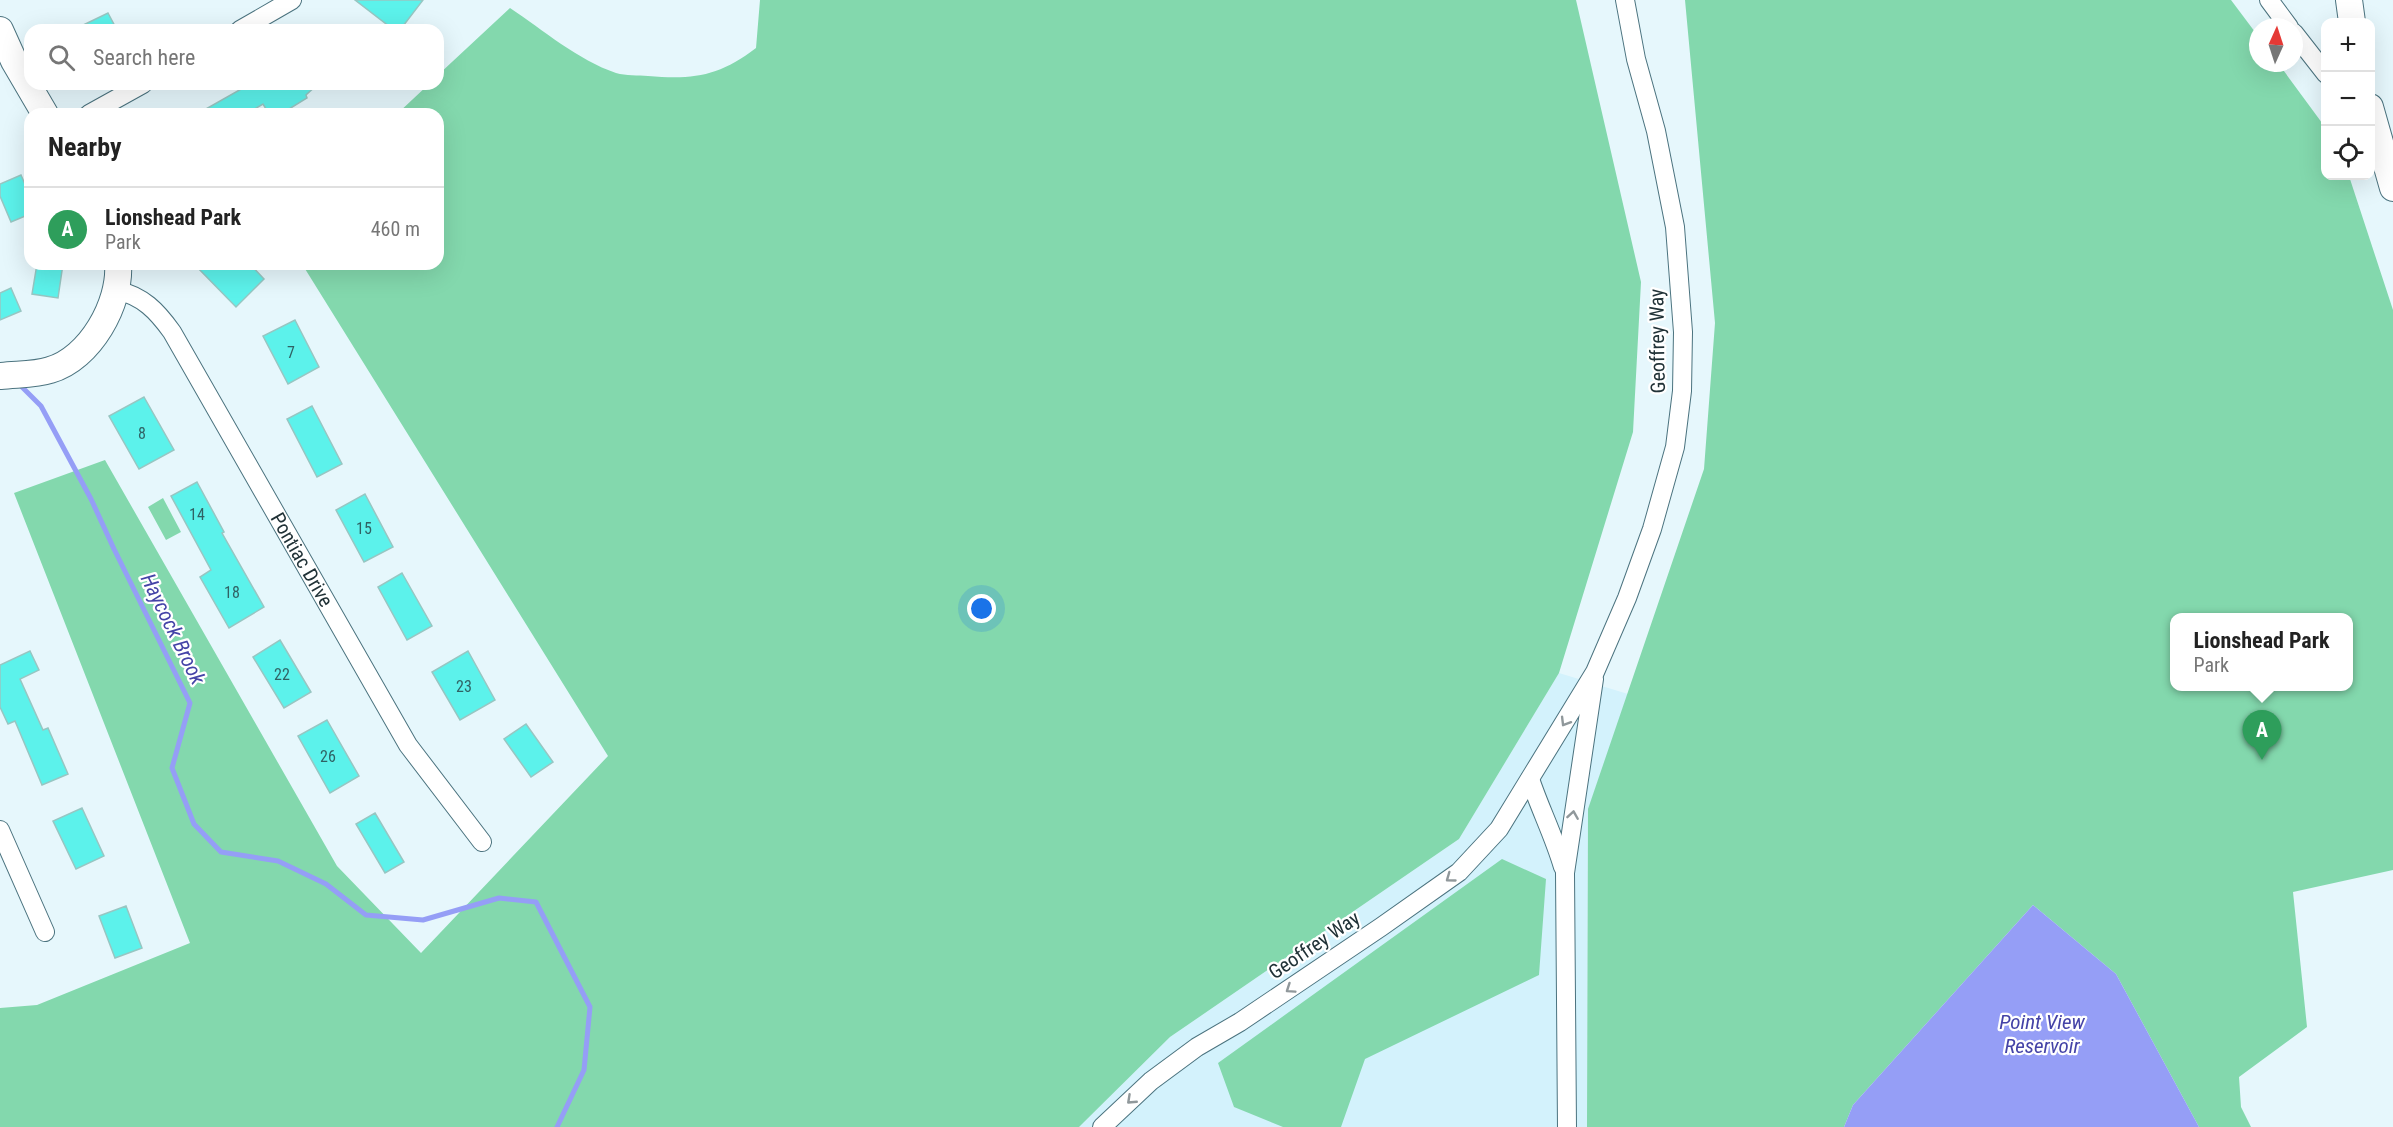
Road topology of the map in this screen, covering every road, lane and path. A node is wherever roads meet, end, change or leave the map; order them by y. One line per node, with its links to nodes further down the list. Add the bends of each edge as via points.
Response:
1 (292, 0): 7 (street)
2 (1625, 0): 23 (street, Geoffrey Way, via 1675,227 1683,332 1682,391 1675,447 1652,529)
3 (2269, 0): 5 (street)
4 (2349, 0): 6 (street)
5 (2282, 18)
6 (2351, 18)
7 (250, 24)
8 (0, 30): 11 (street)
9 (2303, 45): 10 (street)
10 (2323, 72)
11 (24, 78)
12 (31, 90): 14 (street)
13 (132, 90): 15 (street)
14 (41, 108)
15 (100, 108)
16 (2375, 126): 18 (street)
17 (2375, 143): 18 (street)
18 (2384, 158): 19 (street)
19 (2393, 188)
20 (118, 270): 21 (street)
21 (116, 290): 22 (street, via 104,321 80,351 63,364 51,370); 26 (street, Pontiac Drive, via 145,301 172,332 408,745)
22 (0, 376)
23 (1595, 672): 24 (street, Geoffrey Way, one-way to 24); 27 (street, Geoffrey Way, one-way to 23)
24 (1530, 779): 27 (street, Geoffrey Way, via 1555,837); 29 (street, Geoffrey Way, one-way to 29, via 1499,829 1459,872 1240,1022 1197,1047 1151,1081)
25 (0, 830): 28 (street)
26 (482, 842)
27 (1565, 873): 30 (street, Geoffrey Way)
28 (45, 932)
29 (1102, 1127)
30 (1567, 1127)

